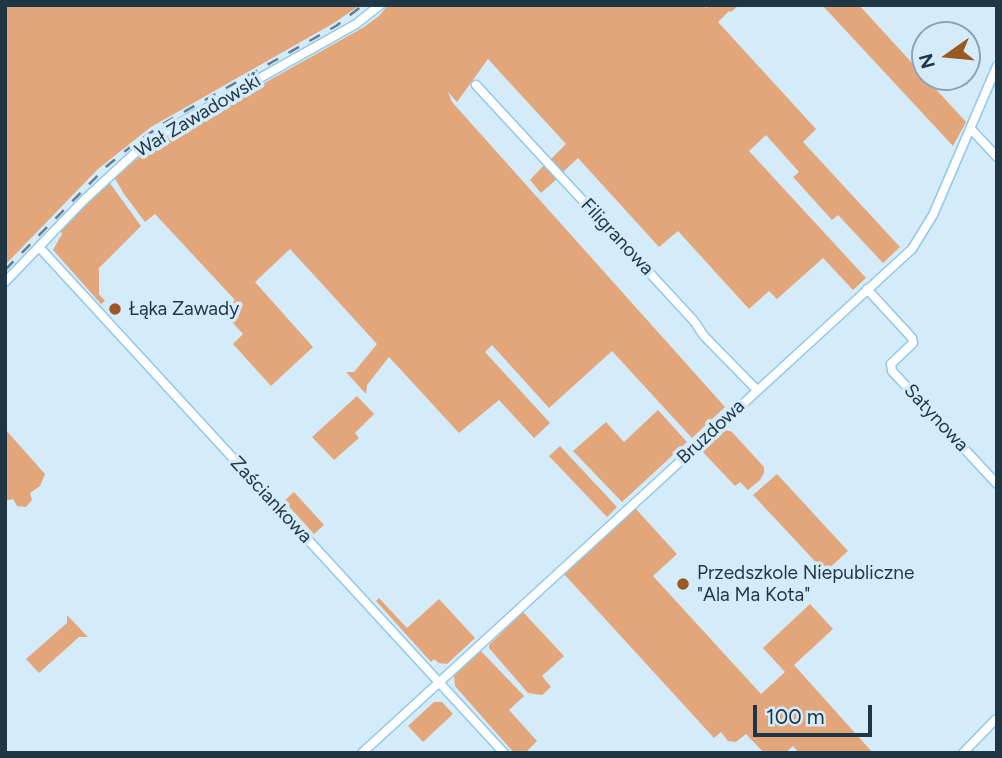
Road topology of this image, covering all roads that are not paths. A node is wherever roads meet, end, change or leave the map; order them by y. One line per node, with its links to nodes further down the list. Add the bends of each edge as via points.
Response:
1 (380, 5): 6 (street, Wał Zawadowski, via 135,153)
2 (997, 66): 4 (street, Bruzdowa)
3 (477, 85): 9 (street, Filigranowa)
4 (971, 129): 5 (street); 8 (street, Bruzdowa, via 918,241)
5 (997, 157)
6 (39, 247): 7 (street, Wał Zawadowski); 11 (street, Zaściankowa)
7 (5, 282)
8 (867, 289): 9 (street, Bruzdowa); 10 (street, Satynowa, via 912,338 891,364 892,371)
9 (757, 390): 11 (street, Bruzdowa)
10 (997, 484)
11 (439, 683): 13 (street, Bruzdowa); 14 (street, Zaściankowa)
12 (995, 720): 15 (street)
13 (362, 753)
14 (504, 753)
15 (963, 753)

